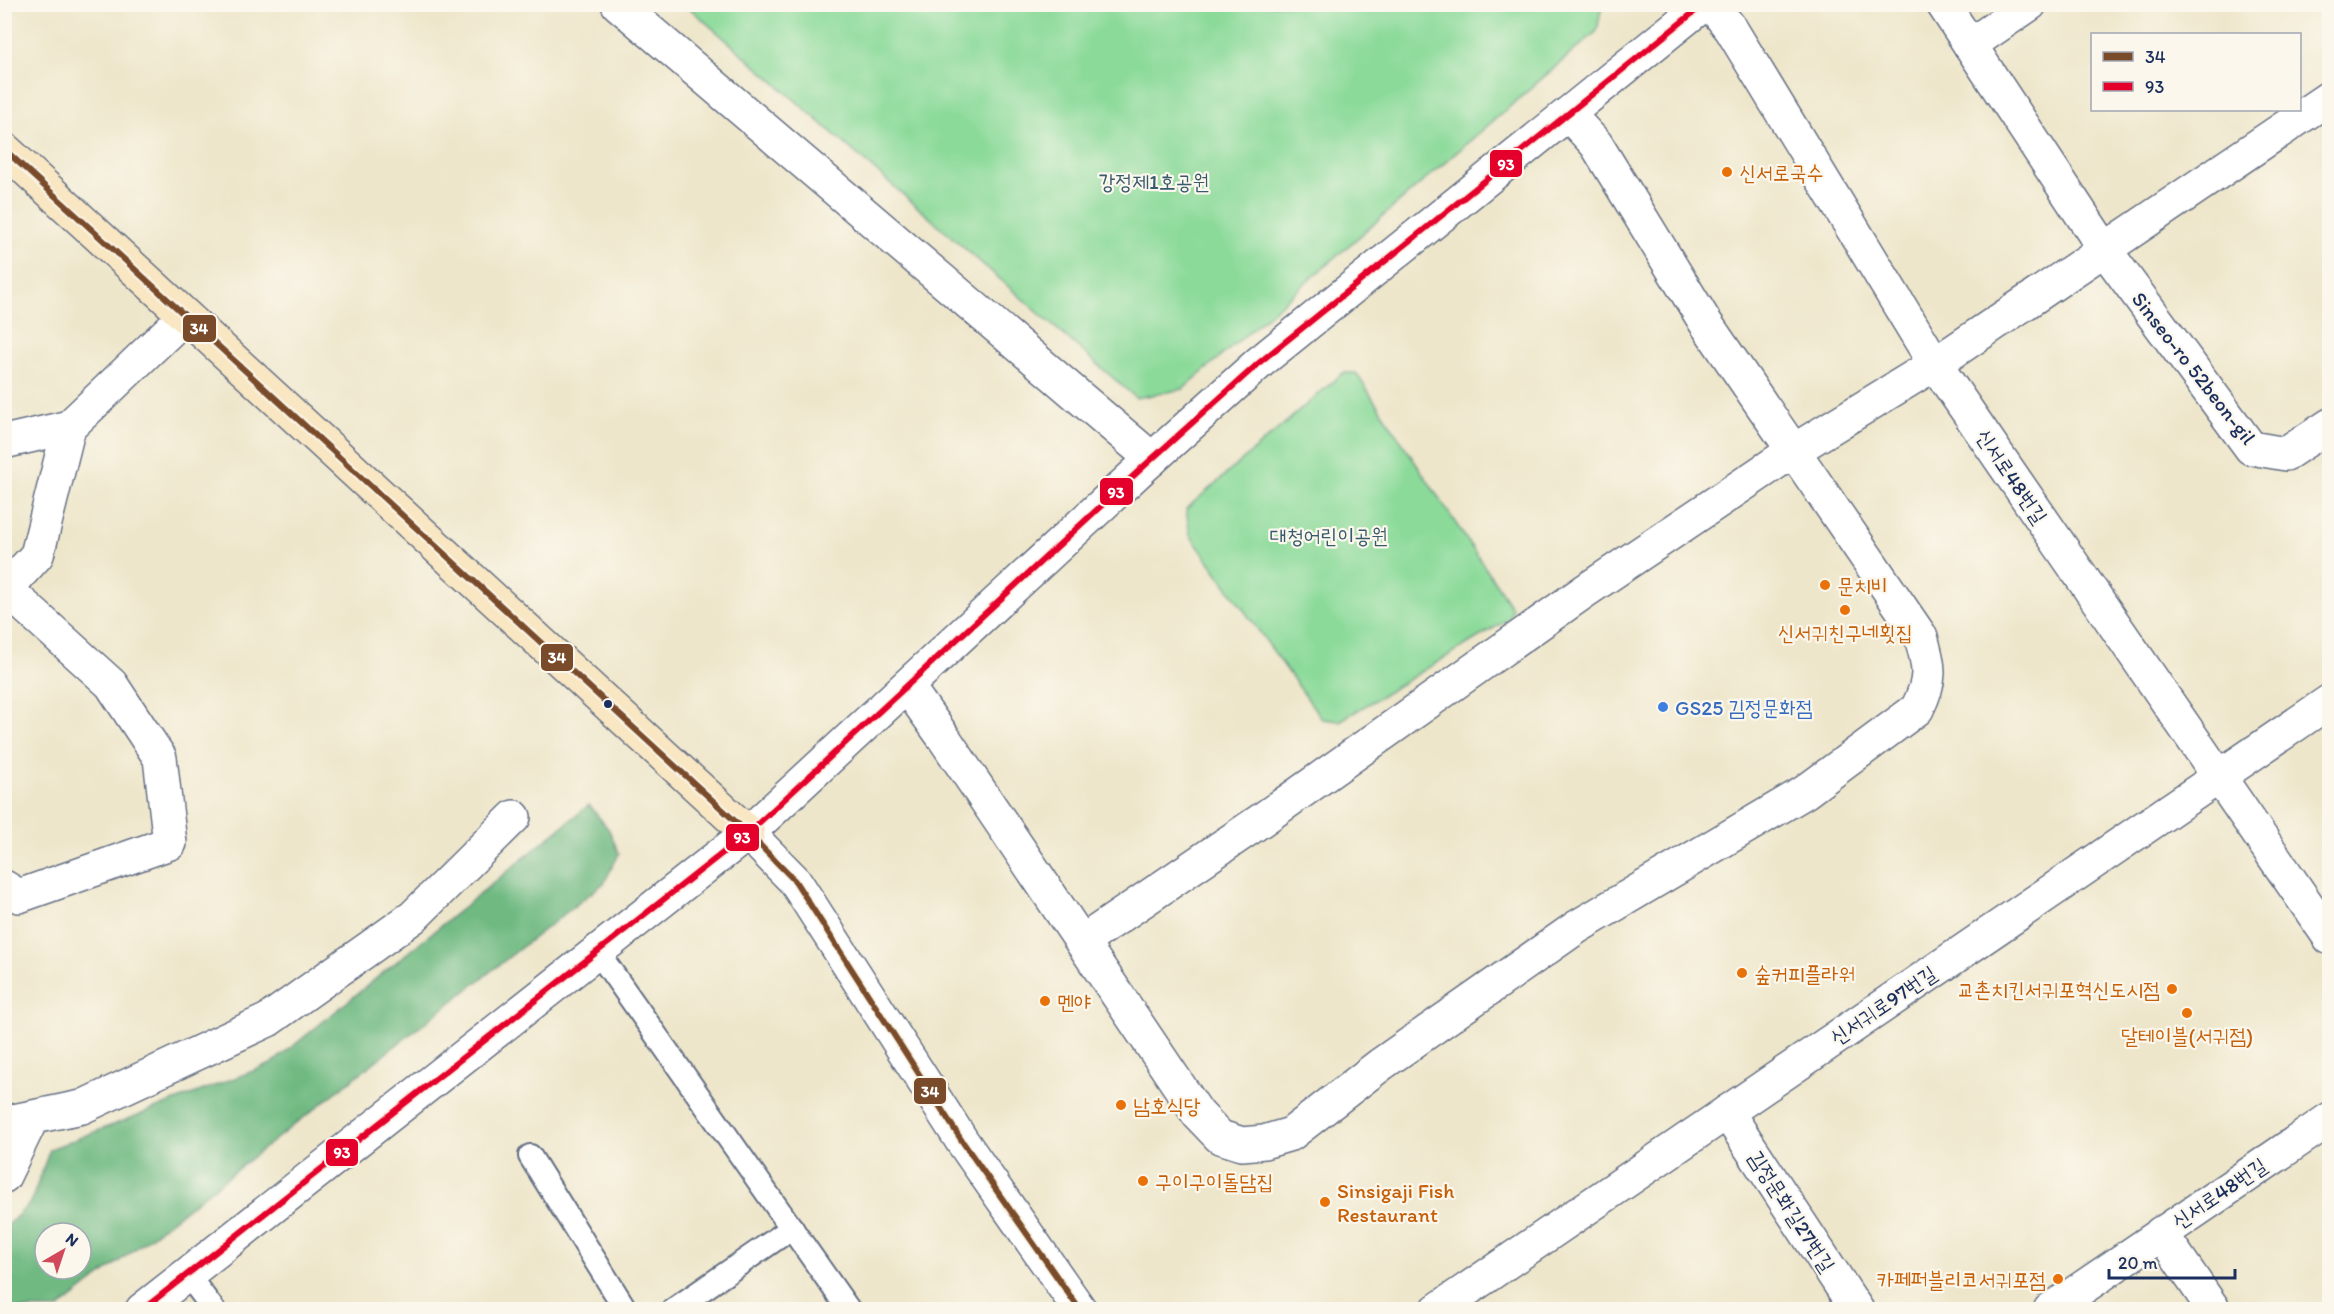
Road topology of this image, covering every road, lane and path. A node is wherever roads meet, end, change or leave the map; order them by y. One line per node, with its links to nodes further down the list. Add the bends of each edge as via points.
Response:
1 (618, 4): 17 (street)
2 (1704, 4): 8 (street)
3 (1711, 4): 12 (street, 신서로48번길, via 1731,29)
4 (1943, 4): 6 (street, Sinseo-ro 52beon-gil)
5 (2030, 4): 6 (street)
6 (1970, 45): 10 (street, Sinseo-ro 52beon-gil)
7 (2330, 98): 10 (street)
8 (1568, 114): 16 (street, via 1596,144 1705,322); 17 (street, via 1260,362)
9 (4, 149): 11 (main road)
10 (2104, 250): 12 (street); 13 (street, Sinseo-ro 52beon-gil, via 2251,448 2286,454)
11 (185, 316): 14 (street); 23 (main road)
12 (1935, 364): 16 (street); 21 (street, 신서로48번길)
13 (2330, 425)
14 (69, 427): 15 (street); 18 (street, via 37,555)
15 (4, 442)
16 (1793, 451): 26 (street); 26 (street, via 1921,637 1930,668 1926,693 1917,709 1805,792 1577,927 1380,1065 1291,1134 1264,1142 1242,1144 1220,1137 1198,1114)
17 (1152, 459): 19 (street)
18 (5, 590): 24 (street, via 111,684 160,758 170,843 19,896)
19 (907, 686): 23 (street); 26 (street)
20 (2330, 701): 21 (street, 신서귀로97번길)
21 (2218, 777): 25 (street, 신서로48번길); 28 (street, 신서귀로97번길)
22 (514, 817): 30 (street, via 413,917 268,1020 82,1107)
23 (748, 833): 27 (street); 41 (street, via 795,881 962,1141)
24 (4, 887)
25 (2330, 938)
26 (1082, 942)
27 (597, 951): 33 (lane); 35 (street)
28 (1727, 1112): 42 (street, 신서귀로97번길); 43 (street, 김정문화길27번길)
29 (2330, 1119): 34 (street, 신서로48번길)
30 (18, 1120): 32 (street)
31 (530, 1156): 38 (lane)
32 (4, 1176)
33 (792, 1228): 39 (lane); 40 (lane)
34 (2161, 1233): 44 (street, 신서로48번길); 45 (street)
35 (187, 1274): 36 (street); 37 (lane)
36 (142, 1310)
37 (214, 1310)
38 (626, 1310)
39 (673, 1310)
40 (849, 1310)
41 (1080, 1310)
42 (1437, 1310)
43 (1857, 1310)
44 (2050, 1310)
45 (2214, 1310)

